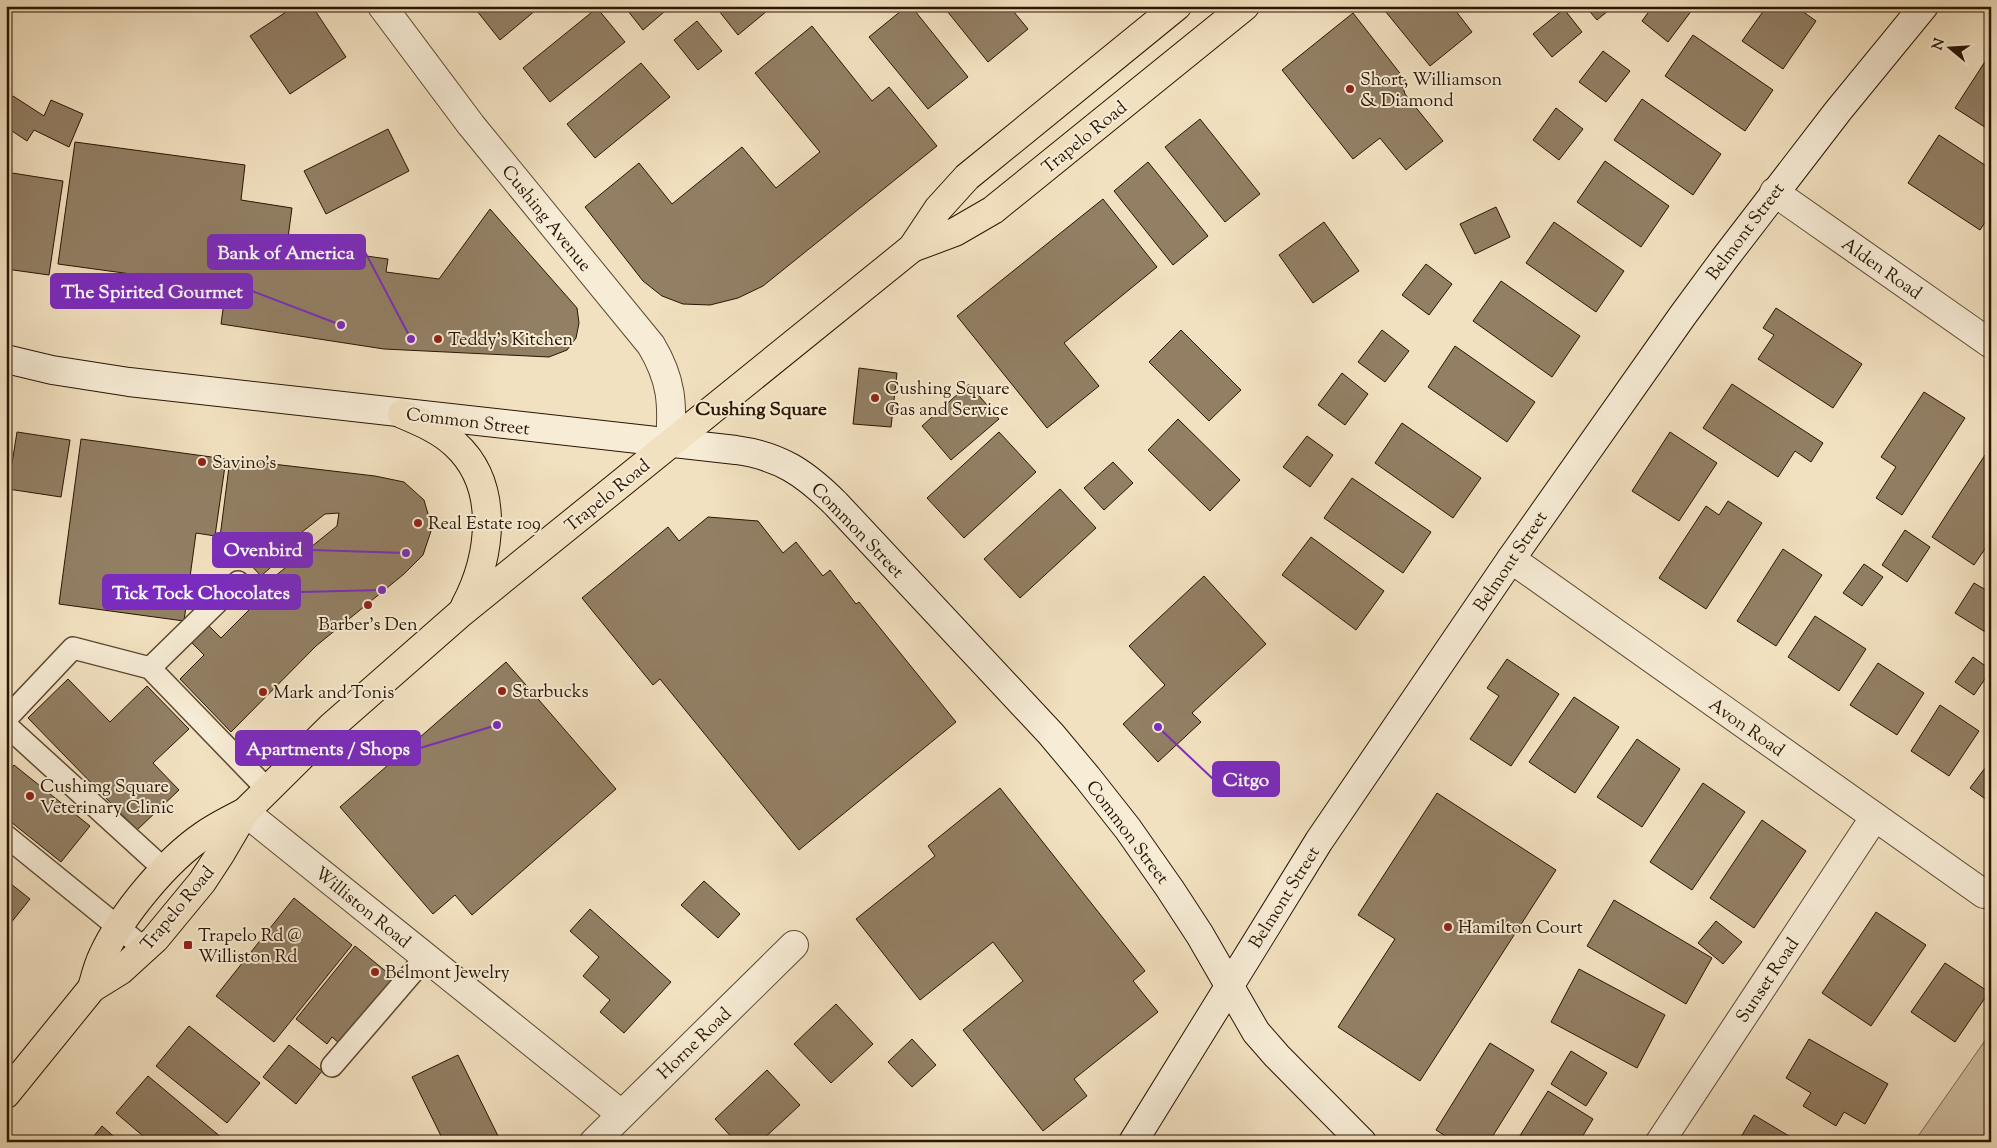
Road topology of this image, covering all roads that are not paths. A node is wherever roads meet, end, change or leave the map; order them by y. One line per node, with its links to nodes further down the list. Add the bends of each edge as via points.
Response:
1 (382, 6): 10 (main road, Cushing Avenue, via 471,125 650,345 668,380)
2 (1178, 6): 6 (main road, Trapelo Road, via 967,177 938,209)
3 (1245, 6): 6 (main road, Trapelo Road, via 993,210 955,232)
4 (1924, 6): 5 (main road, Belmont Street)
5 (1774, 192): 7 (main road, Alden Road); 11 (main road, Belmont Street, via 1682,314)
6 (912, 248): 10 (main road, Trapelo Road)
7 (1991, 344)
8 (6, 359): 9 (main road, Common Street, via 129,382)
9 (402, 414): 10 (main road, Common Street); 13 (main road, via 423,422 456,444 478,474 484,492 487,509 485,550 481,571)
10 (670, 444): 13 (main road, Trapelo Road); 27 (main road, Common Street, via 748,452 774,459 796,470 824,492 1087,776 1170,889)
11 (1511, 559): 19 (main road, Avon Road); 27 (main road, Belmont Street, via 1319,841)
12 (238, 582): 14 (lane)
13 (462, 612): 17 (main road, Trapelo Road, via 332,726)
14 (150, 668): 15 (lane, via 73,648); 17 (lane)
15 (6, 718)
16 (6, 725): 21 (lane)
17 (267, 789): 18 (main road, Trapelo Road)
18 (245, 812): 21 (main road, Trapelo Road, via 204,835); 25 (main road, Trapelo Road, via 191,897); 26 (main road, Williston Road)
19 (1874, 818): 22 (main road, Avon Road); 35 (main road, Sunset Road)
20 (6, 836): 23 (lane)
21 (165, 870): 23 (main road, Trapelo Road)
22 (1984, 894)
23 (118, 927): 25 (lane); 28 (main road, Trapelo Road, via 102,956)
24 (794, 945): 31 (main road, Horne Road)
25 (145, 949): 28 (main road, Trapelo Road, via 121,970)
26 (425, 958): 29 (lane); 31 (main road, Williston Road)
27 (1229, 986): 33 (main road, Belmont Street); 34 (main road, Common Street, via 1266,1045)
28 (92, 988): 30 (main road, Trapelo Road)
29 (332, 1066)
30 (6, 1094)
31 (621, 1114): 32 (main road, Horne Road)
32 (594, 1142)
33 (1133, 1142)
34 (1362, 1142)
35 (1660, 1142)

